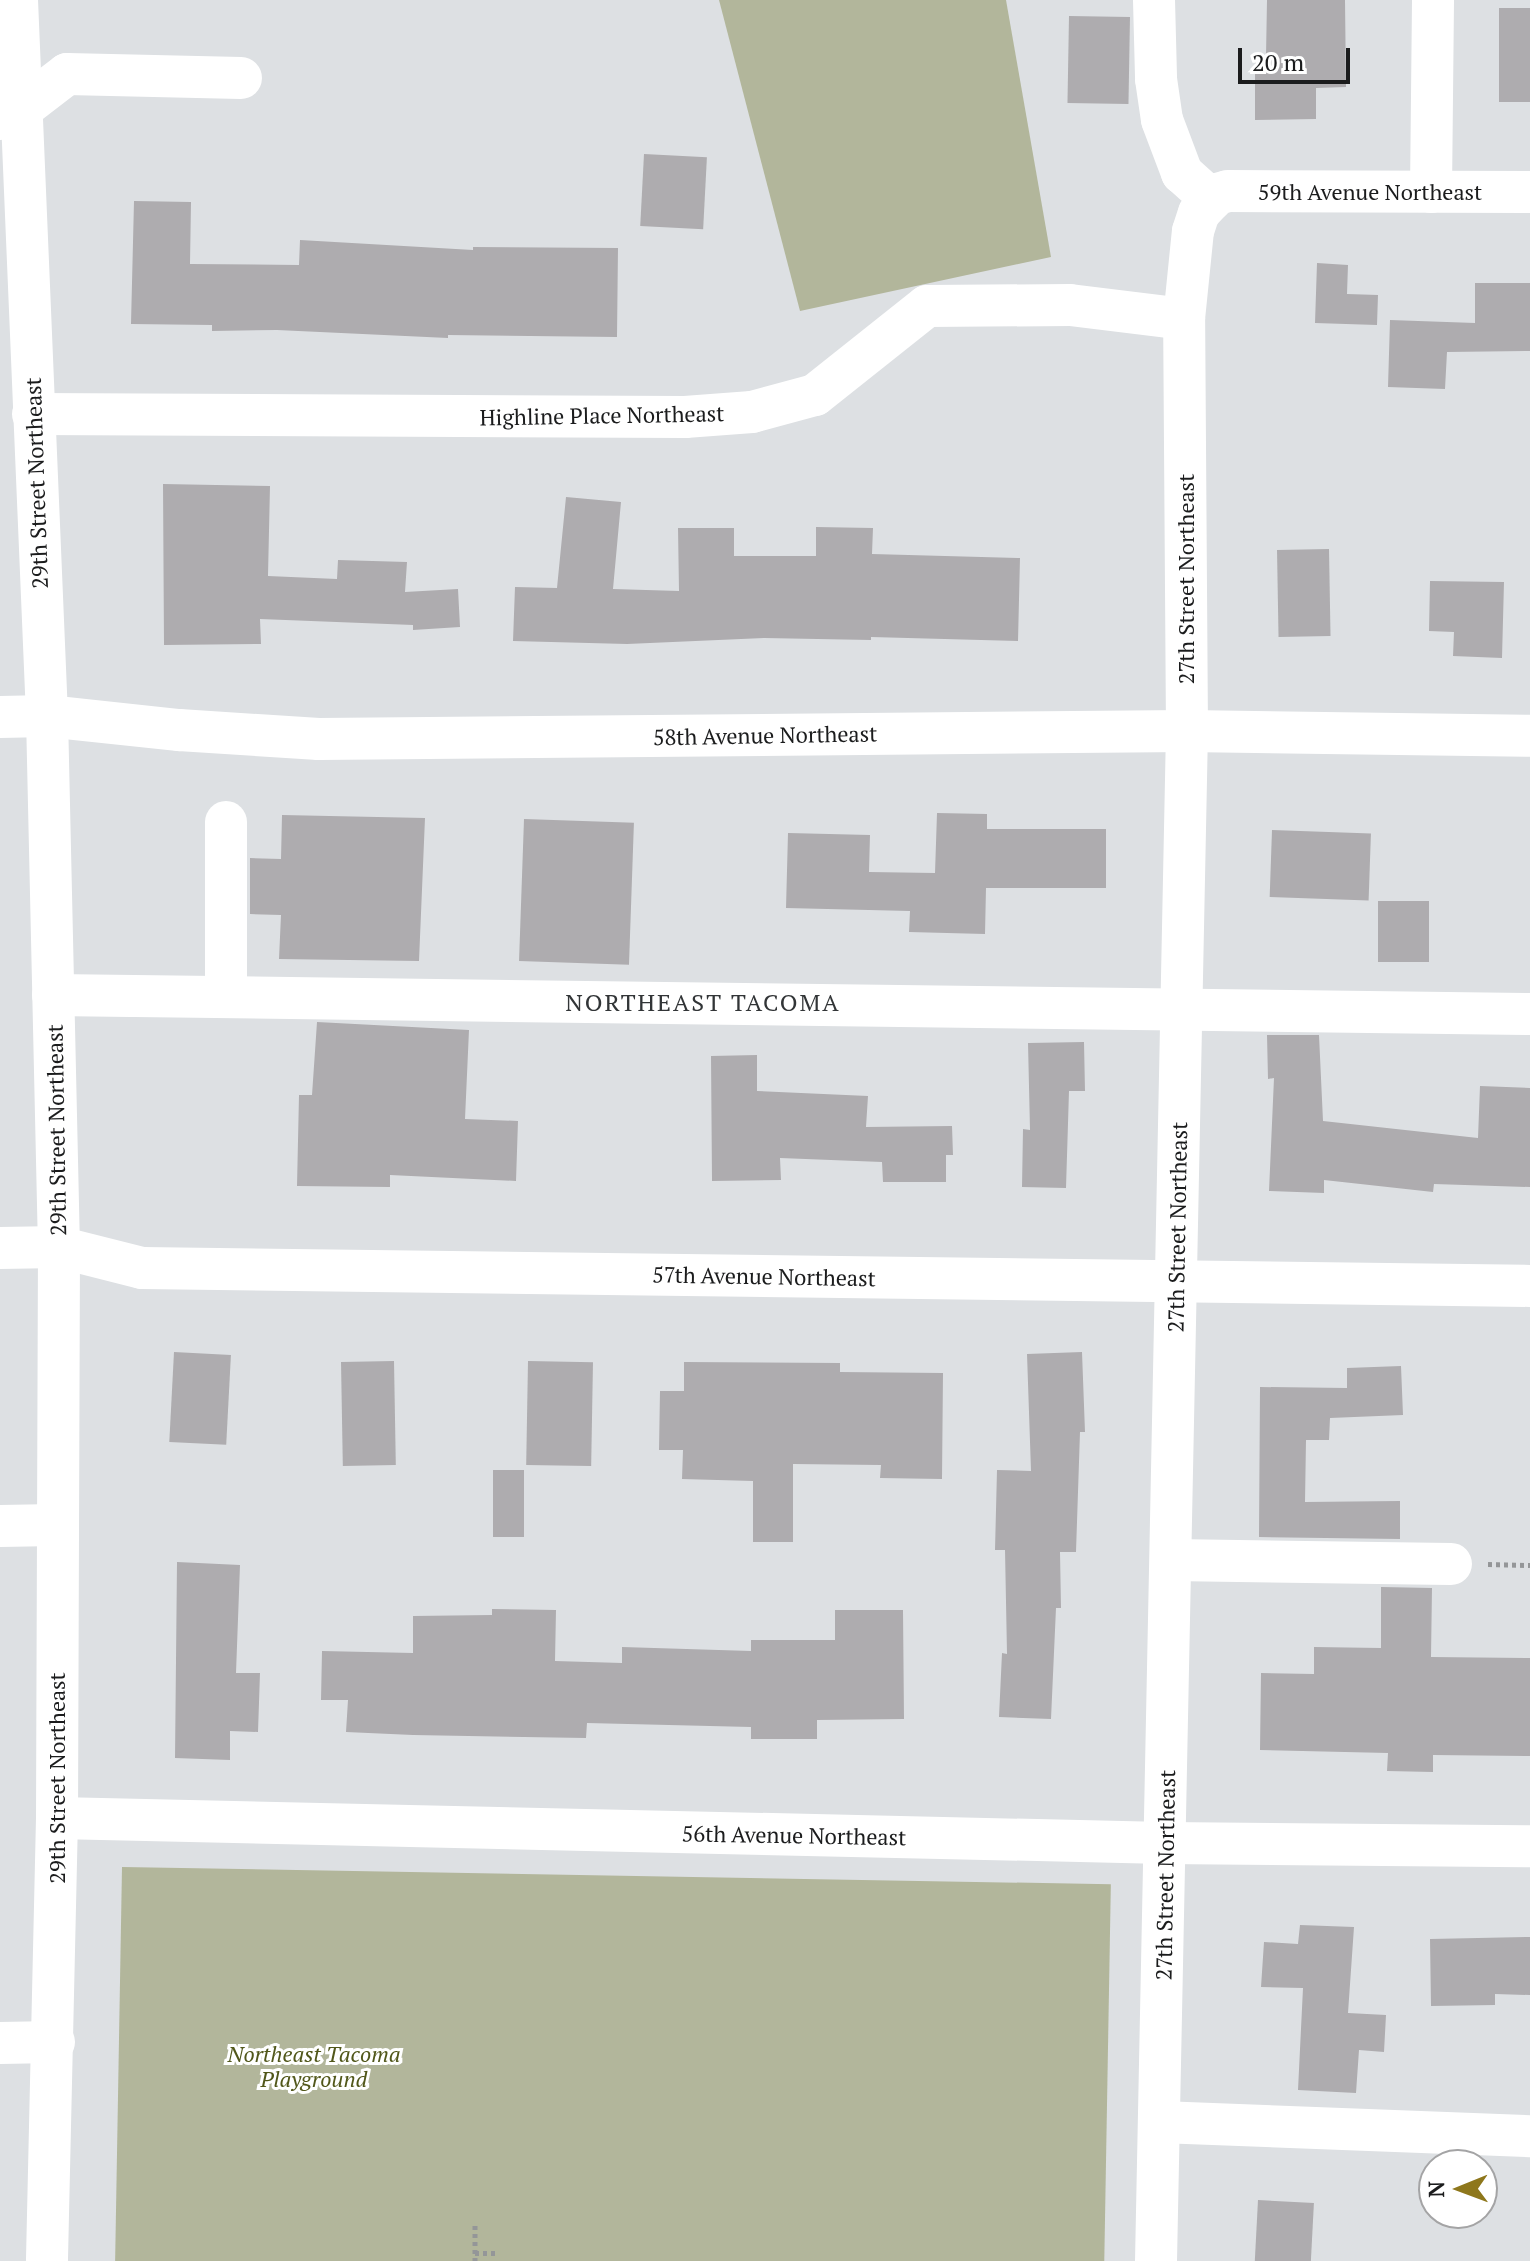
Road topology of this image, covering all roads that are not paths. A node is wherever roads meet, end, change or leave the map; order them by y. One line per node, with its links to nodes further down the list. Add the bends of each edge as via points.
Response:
1 (17, 0): 5 (street, 29th Street Northeast)
2 (1154, 0): 8 (street, via 1162,120 1182,173)
3 (1433, 0): 6 (street)
4 (241, 78): 5 (street, via 67,74)
5 (10, 115): 10 (street, 29th Street Northeast)
6 (1431, 192): 7 (street, 59th Avenue Northeast); 8 (street, 59th Avenue Northeast, via 1228,191)
7 (1530, 192)
8 (1212, 200): 9 (street, 27th Street Northeast, via 1199,213 1193,231)
9 (1184, 319): 10 (street, Highline Place Northeast, via 1070,305 927,306 815,395 752,412); 13 (street, 27th Street Northeast)
10 (23, 441): 11 (street, 29th Street Northeast)
11 (47, 716): 12 (street, 58th Avenue Northeast); 13 (street, 58th Avenue Northeast, via 319,739); 16 (street, 29th Street Northeast)
12 (0, 717)
13 (1187, 731): 14 (street, 58th Avenue Northeast); 18 (street, 27th Street Northeast)
14 (1530, 736)
15 (226, 822): 17 (street)
16 (53, 995): 17 (street); 20 (street, 29th Street Northeast)
17 (226, 997): 18 (street)
18 (1179, 1007): 19 (street); 22 (street, 27th Street Northeast)
19 (1530, 1014)
20 (59, 1247): 21 (street, 57th Avenue Northeast); 22 (street, 57th Avenue Northeast, via 142,1268); 24 (street, 29th Street Northeast)
21 (0, 1248)
22 (1176, 1282): 23 (street, 57th Avenue Northeast); 26 (street, 27th Street Northeast)
23 (1530, 1286)
24 (56, 1525): 25 (street); 28 (street, 29th Street Northeast)
25 (0, 1526)
26 (1171, 1560): 27 (street); 29 (street, 27th Street Northeast)
27 (1451, 1564)
28 (57, 1818): 29 (street, 56th Avenue Northeast); 31 (street, 29th Street Northeast)
29 (1165, 1843): 30 (street, 56th Avenue Northeast); 33 (street, 27th Street Northeast)
30 (1530, 1846)
31 (54, 2042): 32 (street); 35 (street, 29th Street Northeast)
32 (0, 2043)
33 (1160, 2122): 34 (street); 36 (street, 27th Street Northeast)
34 (1530, 2136)
35 (47, 2261)
36 (1156, 2261)

